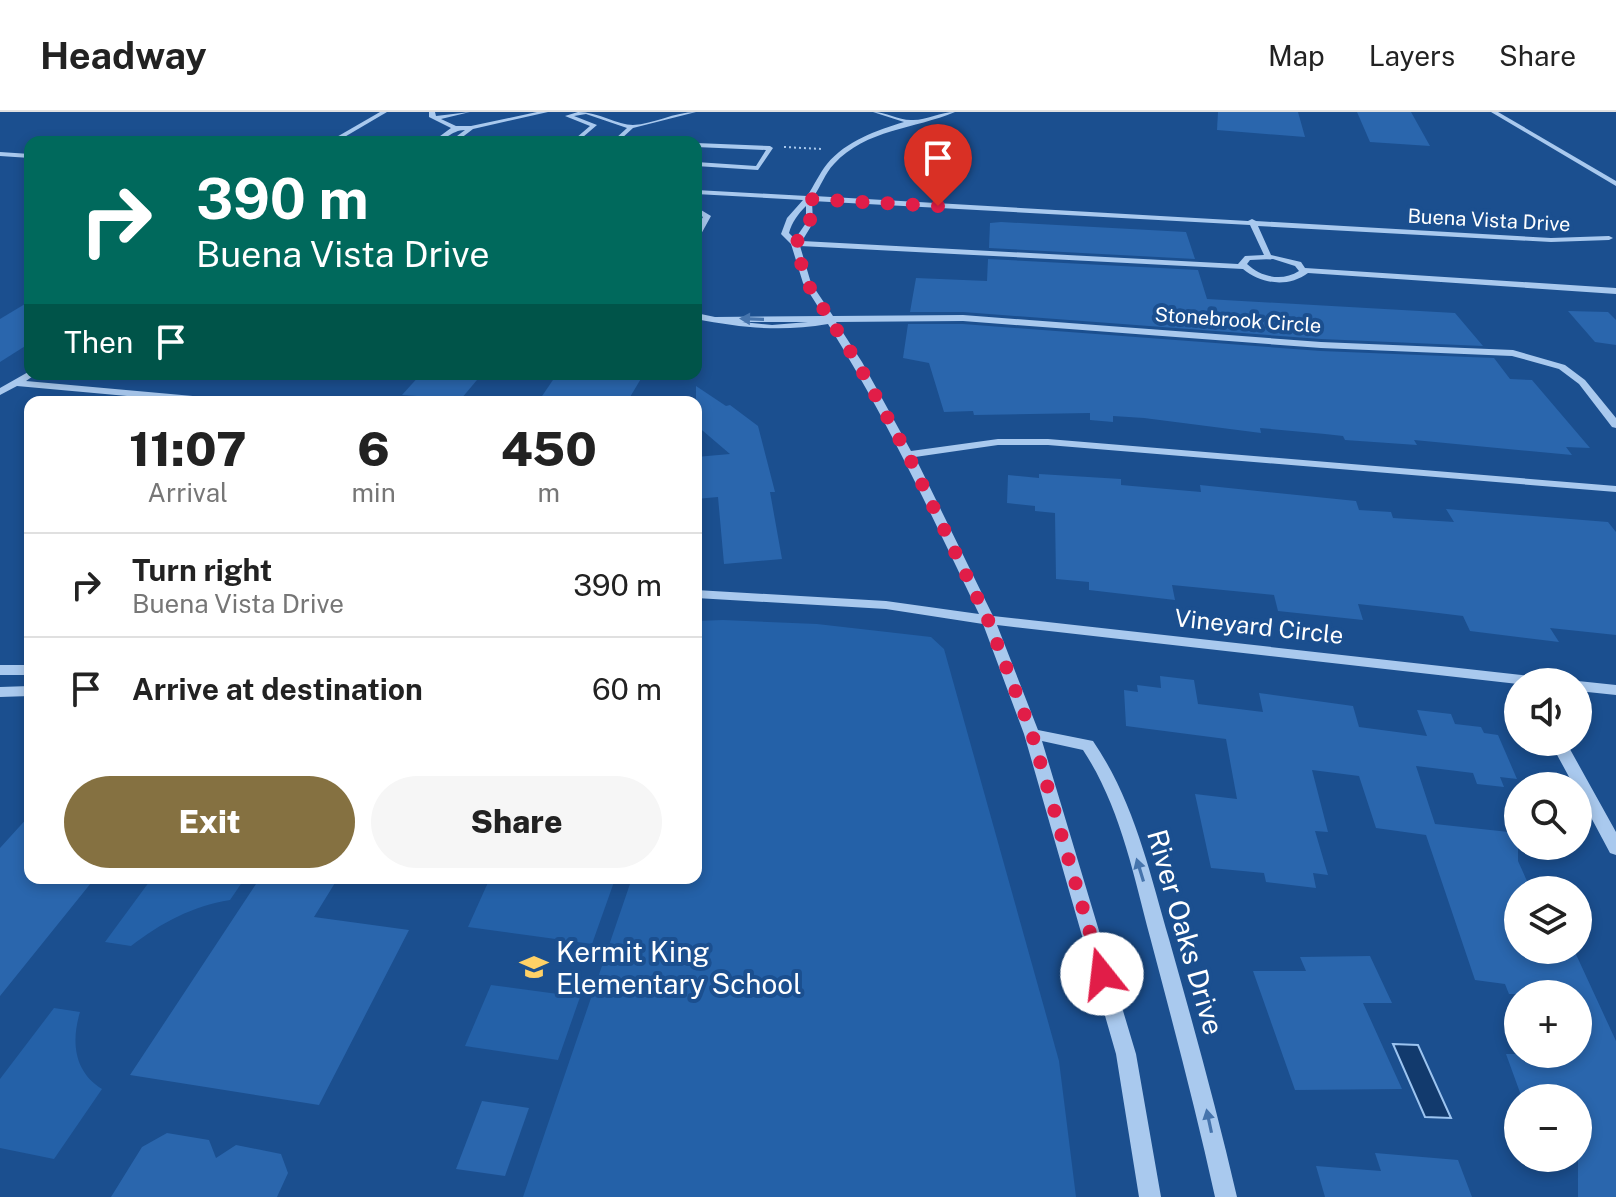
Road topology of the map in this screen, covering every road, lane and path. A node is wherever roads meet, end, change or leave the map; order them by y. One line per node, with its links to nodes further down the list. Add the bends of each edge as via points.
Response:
1 (384, 112): 16 (street)
2 (467, 112): 9 (street)
3 (545, 112): 11 (street)
4 (586, 112): 10 (street); 13 (street)
5 (693, 112): 13 (street)
6 (876, 112): 12 (street)
7 (952, 112): 12 (street)
8 (1494, 112): 25 (street)
9 (434, 115): 14 (street)
10 (568, 116): 11 (street, via 517,127); 19 (street, via 594,125)
11 (503, 121): 15 (street)
12 (911, 122): 27 (street, via 842,153)
13 (631, 127): 20 (street)
14 (455, 128): 15 (street); 17 (street)
15 (471, 128): 18 (street)
16 (342, 136)
17 (444, 136)
18 (460, 136)
19 (581, 136)
20 (621, 136)
21 (702, 145): 24 (street, via 770,148 758,168)
22 (0, 154): 23 (street)
23 (24, 156)
24 (702, 164)
25 (1616, 184)
26 (702, 192): 27 (street, Buena Vista Drive)
27 (808, 199): 28 (street, Buena Vista Drive); 30 (street, via 813,215 807,234); 30 (street, via 788,223 785,234)
28 (1252, 221): 29 (street, Buena Vista Drive, via 1551,240); 31 (street)
29 (1612, 238)
30 (795, 243): 32 (street); 36 (street, via 807,283)
31 (1268, 256): 32 (street, via 1248,258); 33 (street)
32 (1244, 267): 33 (street, via 1276,279 1296,278)
33 (1303, 270): 34 (street)
34 (1616, 291)
35 (702, 317): 36 (street, Stonebrook Circle)
36 (830, 321): 41 (street, Stonebrook Circle, via 963,318 1321,345 1513,353 1562,367 1582,382); 42 (street)
37 (24, 378): 38 (street)
38 (17, 383): 39 (street); 40 (street)
39 (0, 392)
40 (160, 396)
41 (1616, 425)
42 (908, 455): 43 (street, via 998,442 1048,442); 45 (street)
43 (1616, 489)
44 (702, 594): 45 (street, Vineyard Circle, via 886,605)
45 (988, 620): 48 (street, Vineyard Circle); 53 (street)
46 (0, 670): 47 (street)
47 (24, 670)
48 (1504, 679)
49 (1592, 687): 50 (street)
50 (1616, 690)
51 (24, 691): 52 (street)
52 (0, 692)
53 (1032, 734): 56 (street, via 1126,1054); 57 (street, River Oaks Drive, one-way to 53, via 1205,1099 1108,772 1088,745)
54 (1566, 756): 55 (street)
55 (1616, 848)
56 (1150, 1197)
57 (1226, 1197)

